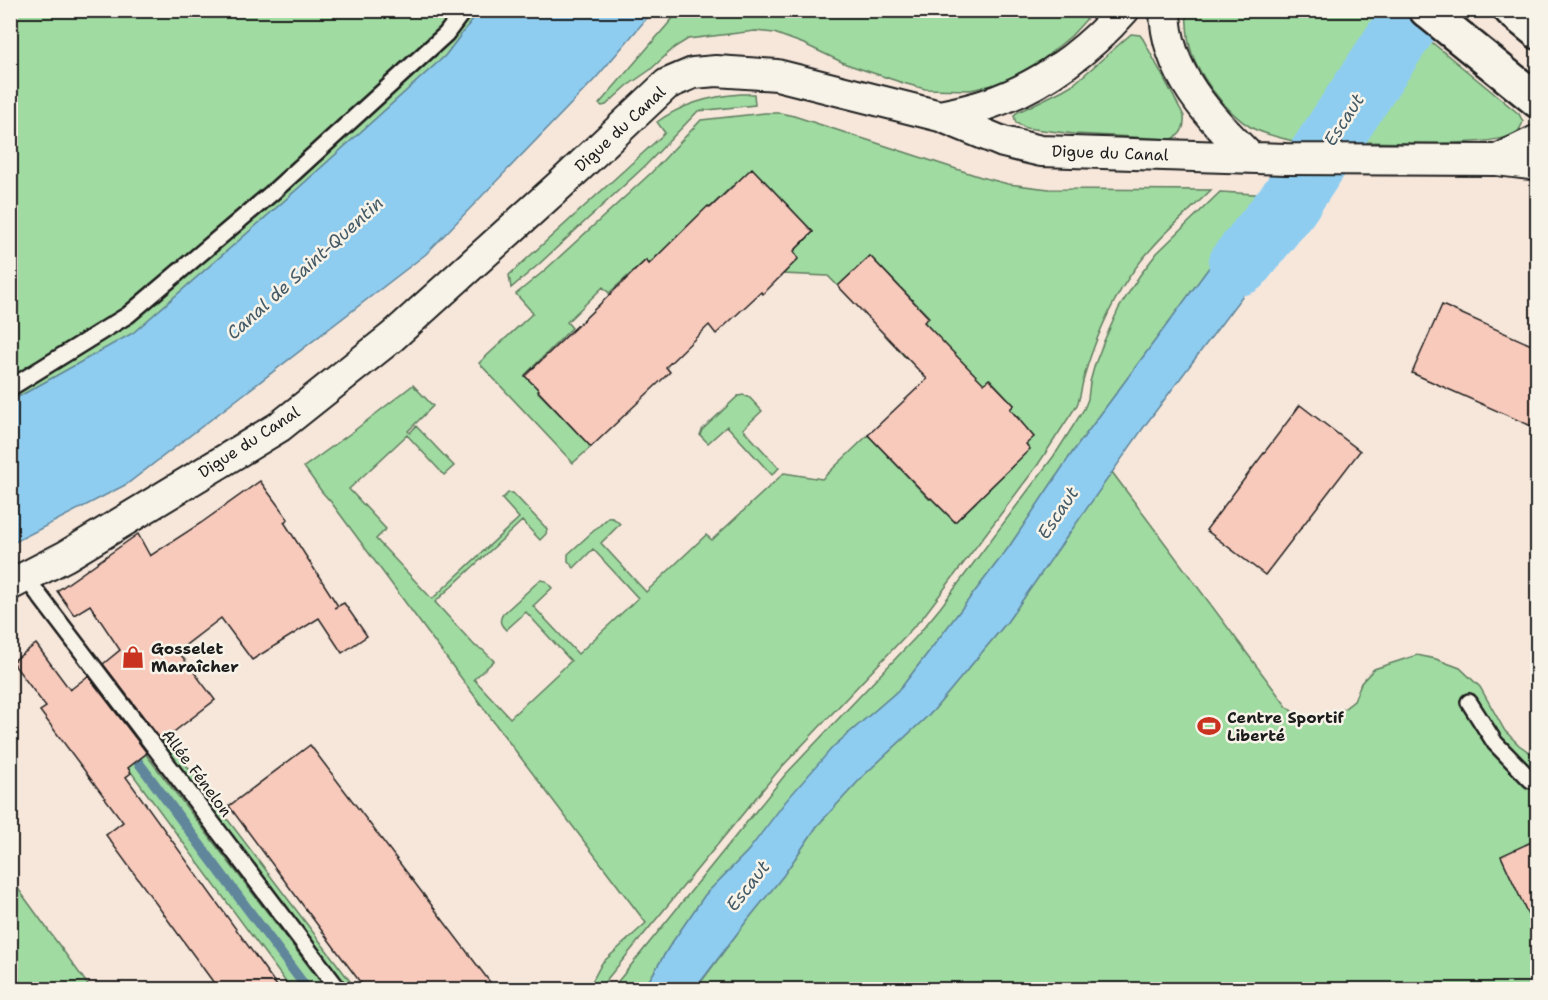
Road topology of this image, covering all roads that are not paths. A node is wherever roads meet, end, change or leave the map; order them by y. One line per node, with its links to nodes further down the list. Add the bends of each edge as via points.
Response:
1 (464, 10): 13 (lane, via 446,34 273,192 128,315)
2 (1124, 10): 8 (street, via 1111,26 1055,72 986,105)
3 (1165, 10): 10 (street, via 1170,44 1193,95)
4 (1426, 10): 7 (main road)
5 (1510, 10): 6 (main road)
6 (1538, 32)
7 (1538, 101)
8 (940, 116): 10 (street, Digue du Canal, via 1004,142 1041,151); 14 (street, Digue du Canal, via 777,75 716,70 693,73 668,84 408,323 279,427)
9 (1538, 140): 11 (street, Digue du Canal)
10 (1250, 157): 11 (street, Digue du Canal)
11 (1497, 160): 12 (street, Digue du Canal)
12 (1538, 165)
13 (10, 388)
14 (18, 582): 17 (lane, Allée Fénelon)
15 (1470, 702): 16 (lane, via 1495,743 1531,780)
16 (1538, 780)
17 (339, 990)

